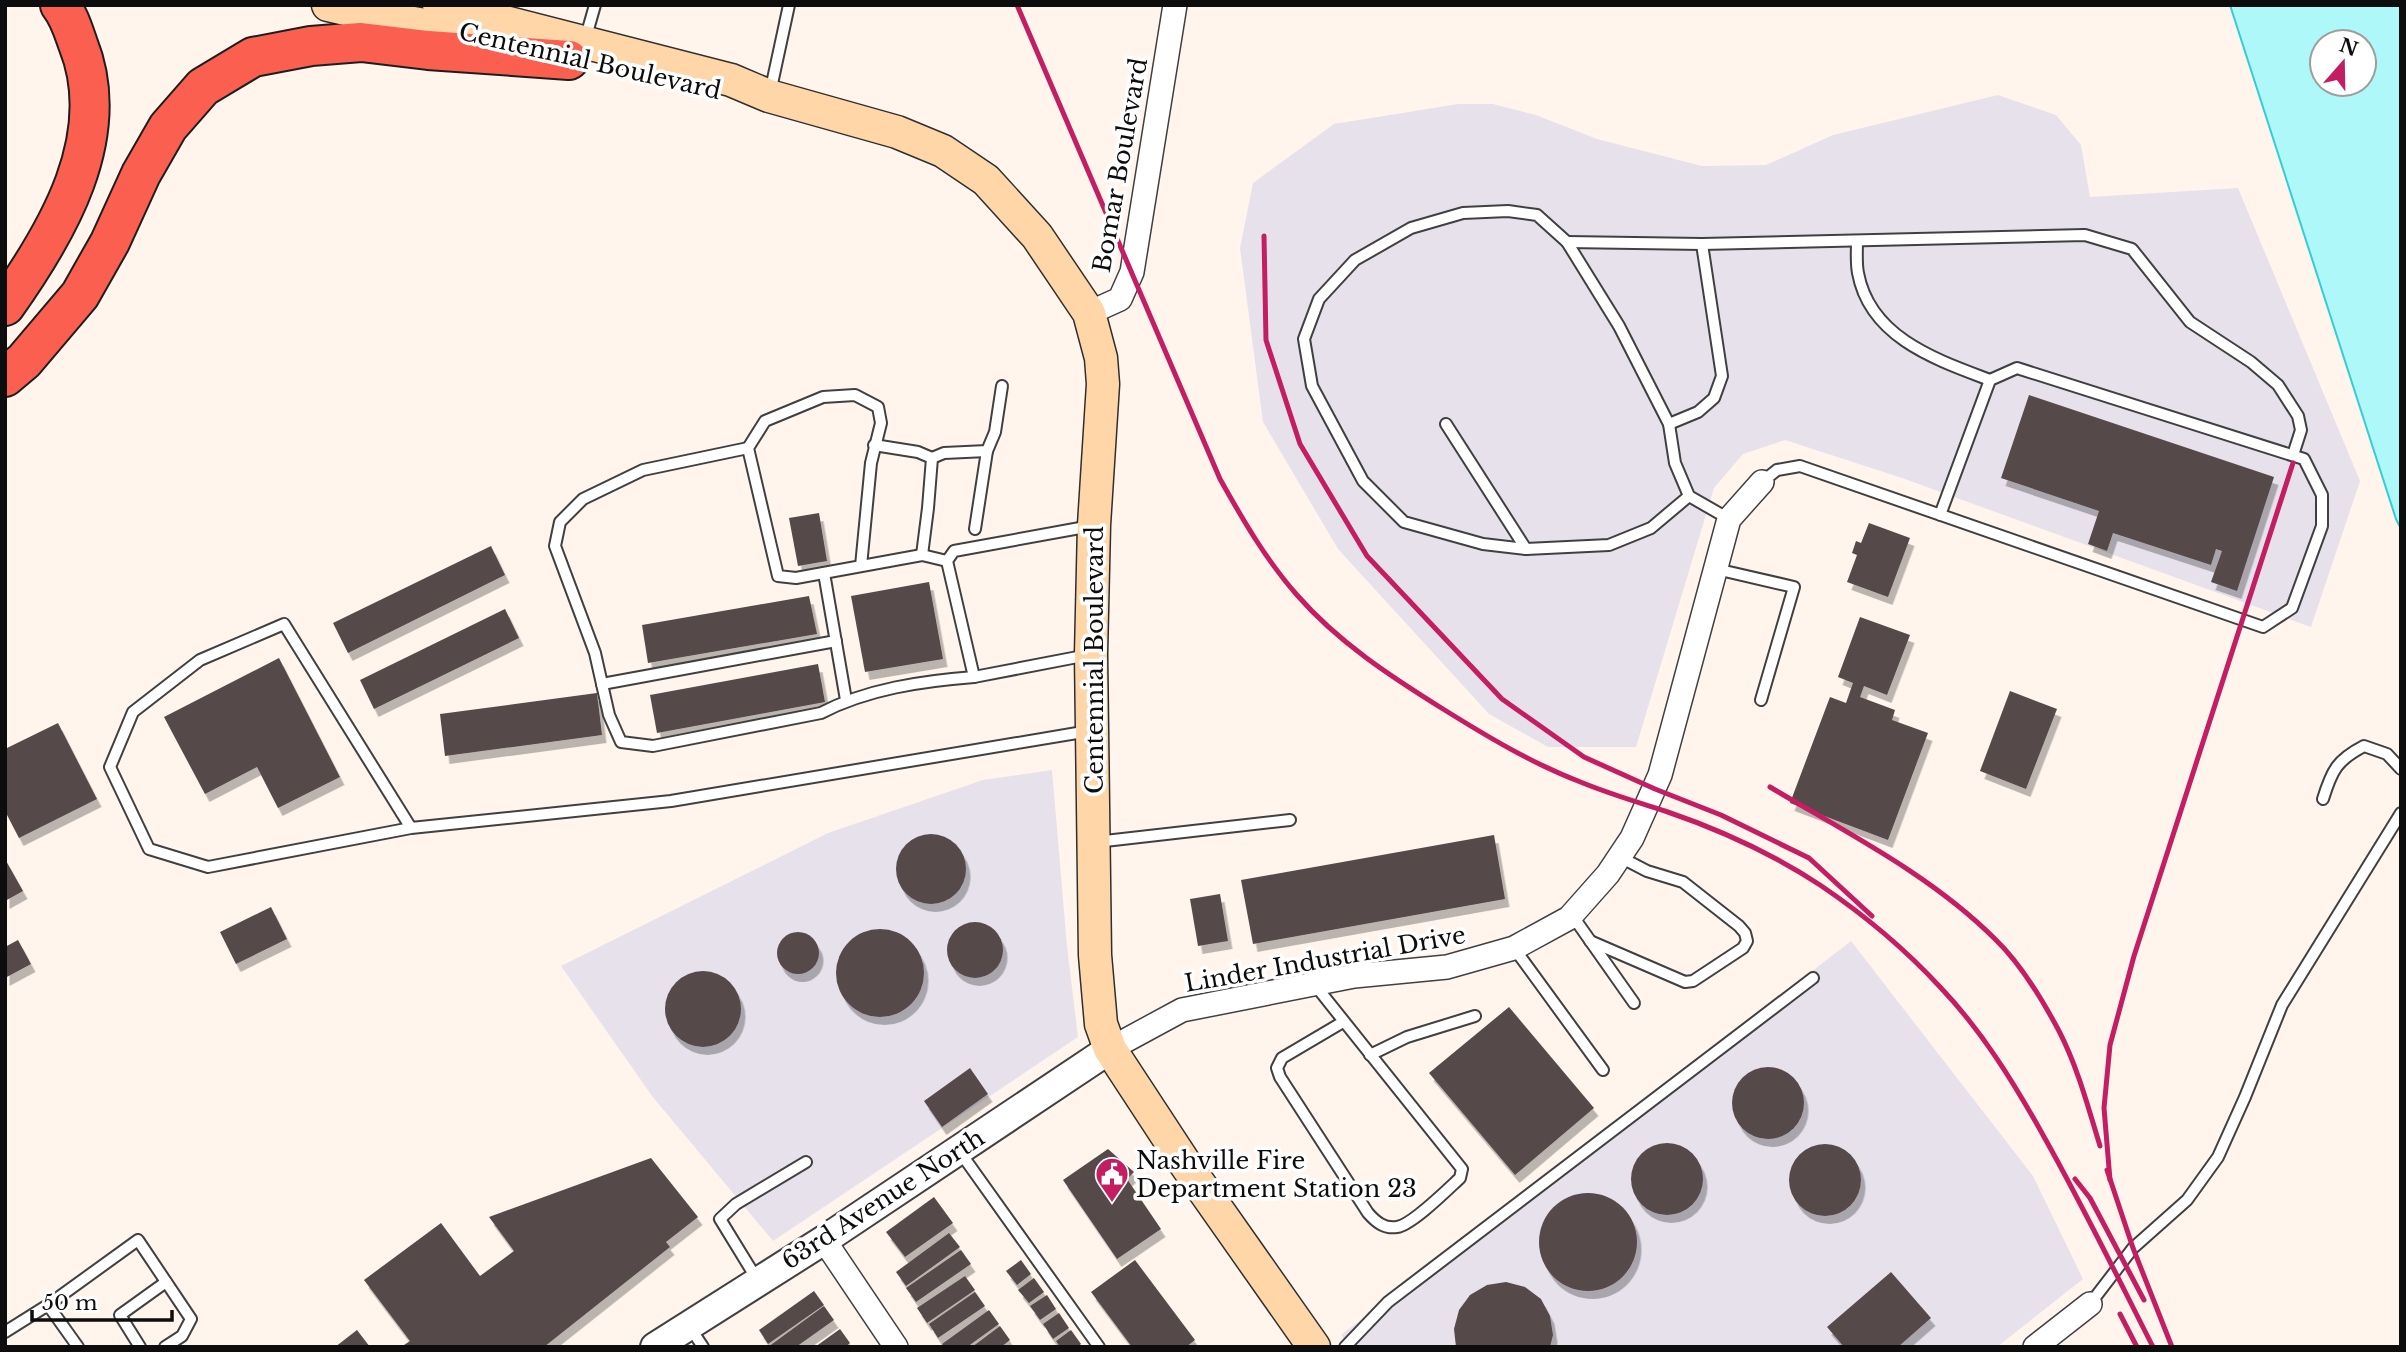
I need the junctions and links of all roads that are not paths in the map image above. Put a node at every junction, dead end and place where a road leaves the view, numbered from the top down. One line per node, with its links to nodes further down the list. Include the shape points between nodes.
1 (60, 5): 12 (highway, via 84,58 89,102 85,144 74,188 53,232)
2 (328, 5): 7 (main road, Centennial Boulevard)
3 (439, 5): 7 (main road, Centennial Boulevard)
4 (595, 5): 7 (lane)
5 (789, 5): 8 (lane)
6 (1174, 5): 13 (street, Bomar Boulevard, via 1132,272 1119,299)
7 (579, 51): 8 (main road, Centennial Boulevard, via 580,60 710,92); 14 (highway, via 428,50 361,42 253,57 203,87 168,127 80,295)
8 (769, 96): 13 (main road, Centennial Boulevard, via 897,132 943,151 986,180 1037,236)
9 (1857, 241): 11 (lane); 15 (lane, via 1858,273 1868,303 1888,329 1929,357); 22 (lane, via 2085,235 2132,249 2190,322 2252,362 2278,385 2298,416 2301,430)
10 (1567, 242): 11 (lane); 18 (lane, via 1619,326); 30 (lane, via 1537,215 1508,211 1463,213 1411,228 1355,260 1319,299 1304,339 1312,386 1363,481 1404,522 1483,544)
11 (1702, 244): 18 (lane, via 1722,376 1714,398 1698,412)
12 (5, 306)
13 (1089, 313): 28 (main road, Centennial Boulevard, via 1103,384)
14 (5, 377)
15 (1990, 380): 22 (lane, via 2017,368); 26 (lane)
16 (1002, 386): 21 (lane)
17 (1446, 424): 30 (lane)
18 (1669, 424): 25 (lane, via 1675,463)
19 (874, 445): 20 (lane, via 881,423 878,407 855,395 823,397 765,421); 23 (lane); 33 (lane)
20 (748, 448): 35 (lane, via 778,576); 39 (lane, via 643,470 583,499 560,522 555,546)
21 (988, 451): 23 (lane); 29 (lane)
22 (2293, 455): 26 (lane, via 2304,458 2322,495 2322,526 2292,608 2263,627)
23 (932, 458): 31 (lane)
24 (1762, 482): 26 (lane, via 1777,470 1800,466); 27 (street, Linder Industrial Drive)
25 (1689, 496): 27 (lane); 30 (lane, via 1651,528 1609,545)
26 (1940, 515)
27 (1729, 519): 34 (street, Linder Industrial Drive)
28 (1094, 525): 32 (lane, via 954,551); 37 (main road, Centennial Boulevard)
29 (975, 529)
30 (1526, 549)
31 (922, 555): 32 (lane); 33 (lane)
32 (947, 561): 38 (lane)
33 (861, 566): 35 (lane)
34 (1716, 569): 41 (lane, via 1794,587); 49 (street, Linder Industrial Drive, via 1660,775)
35 (824, 573): 36 (lane)
36 (835, 642): 39 (lane); 40 (lane)
37 (1091, 654): 38 (lane); 42 (main road, Centennial Boulevard)
38 (974, 677): 40 (lane, via 930,681)
39 (602, 684): 40 (lane, via 621,742 653,746 821,713)
40 (846, 700)
41 (1762, 700)
42 (1092, 731): 47 (lane, via 671,801); 48 (main road, Centennial Boulevard)
43 (2401, 769): 44 (lane, via 2387,754 2364,746 2347,755 2332,772)
44 (2323, 799)
45 (2401, 813): 66 (lane, via 2282,1005 2218,1157 2187,1200 2133,1248)
46 (1290, 820): 48 (lane)
47 (411, 828): 47 (lane, via 208,866 149,849 110,768 133,712 200,660 284,624)
48 (1093, 842): 58 (main road, Centennial Boulevard, via 1095,955 1101,1024)
49 (1620, 857): 50 (street, Linder Industrial Drive); 51 (lane, via 1647,872 1684,882 1739,926 1747,941 1743,948 1685,982)
50 (1572, 915): 51 (lane); 52 (street, Linder Industrial Drive)
51 (1590, 941): 55 (lane)
52 (1514, 948): 54 (street, Linder Industrial Drive, via 1447,967 1354,976); 60 (lane)
53 (1813, 978): 77 (lane, via 1388,1302)
54 (1315, 985): 57 (lane); 58 (street, Linder Industrial Drive, via 1182,1010)
55 (1634, 1003)
56 (1475, 1016): 59 (lane, via 1407,1037)
57 (1343, 1022): 59 (lane); 59 (lane, via 1282,1058 1277,1069 1376,1223 1403,1226 1463,1172)
58 (1110, 1049): 61 (street, 63rd Avenue North); 76 (main road, Centennial Boulevard)
59 (1370, 1055)
60 (1603, 1070)
61 (959, 1150): 63 (street, 63rd Avenue North); 75 (lane)
62 (806, 1162): 64 (lane, via 736,1204 720,1219)
63 (824, 1240): 64 (street, 63rd Avenue North); 74 (street)
64 (758, 1281): 69 (street, 63rd Avenue North)
65 (166, 1282): 67 (lane, via 138,1240); 71 (lane, via 120,1315); 72 (lane, via 191,1319 182,1336)
66 (2090, 1304): 78 (street)
67 (48, 1305): 68 (lane); 70 (lane)
68 (5, 1332)
69 (696, 1336): 73 (street, 63rd Avenue North)
70 (76, 1346)
71 (140, 1347)
72 (165, 1347)
73 (655, 1347)
74 (896, 1347)
75 (1099, 1347)
76 (1314, 1347)
77 (1345, 1347)
78 (2035, 1347)

